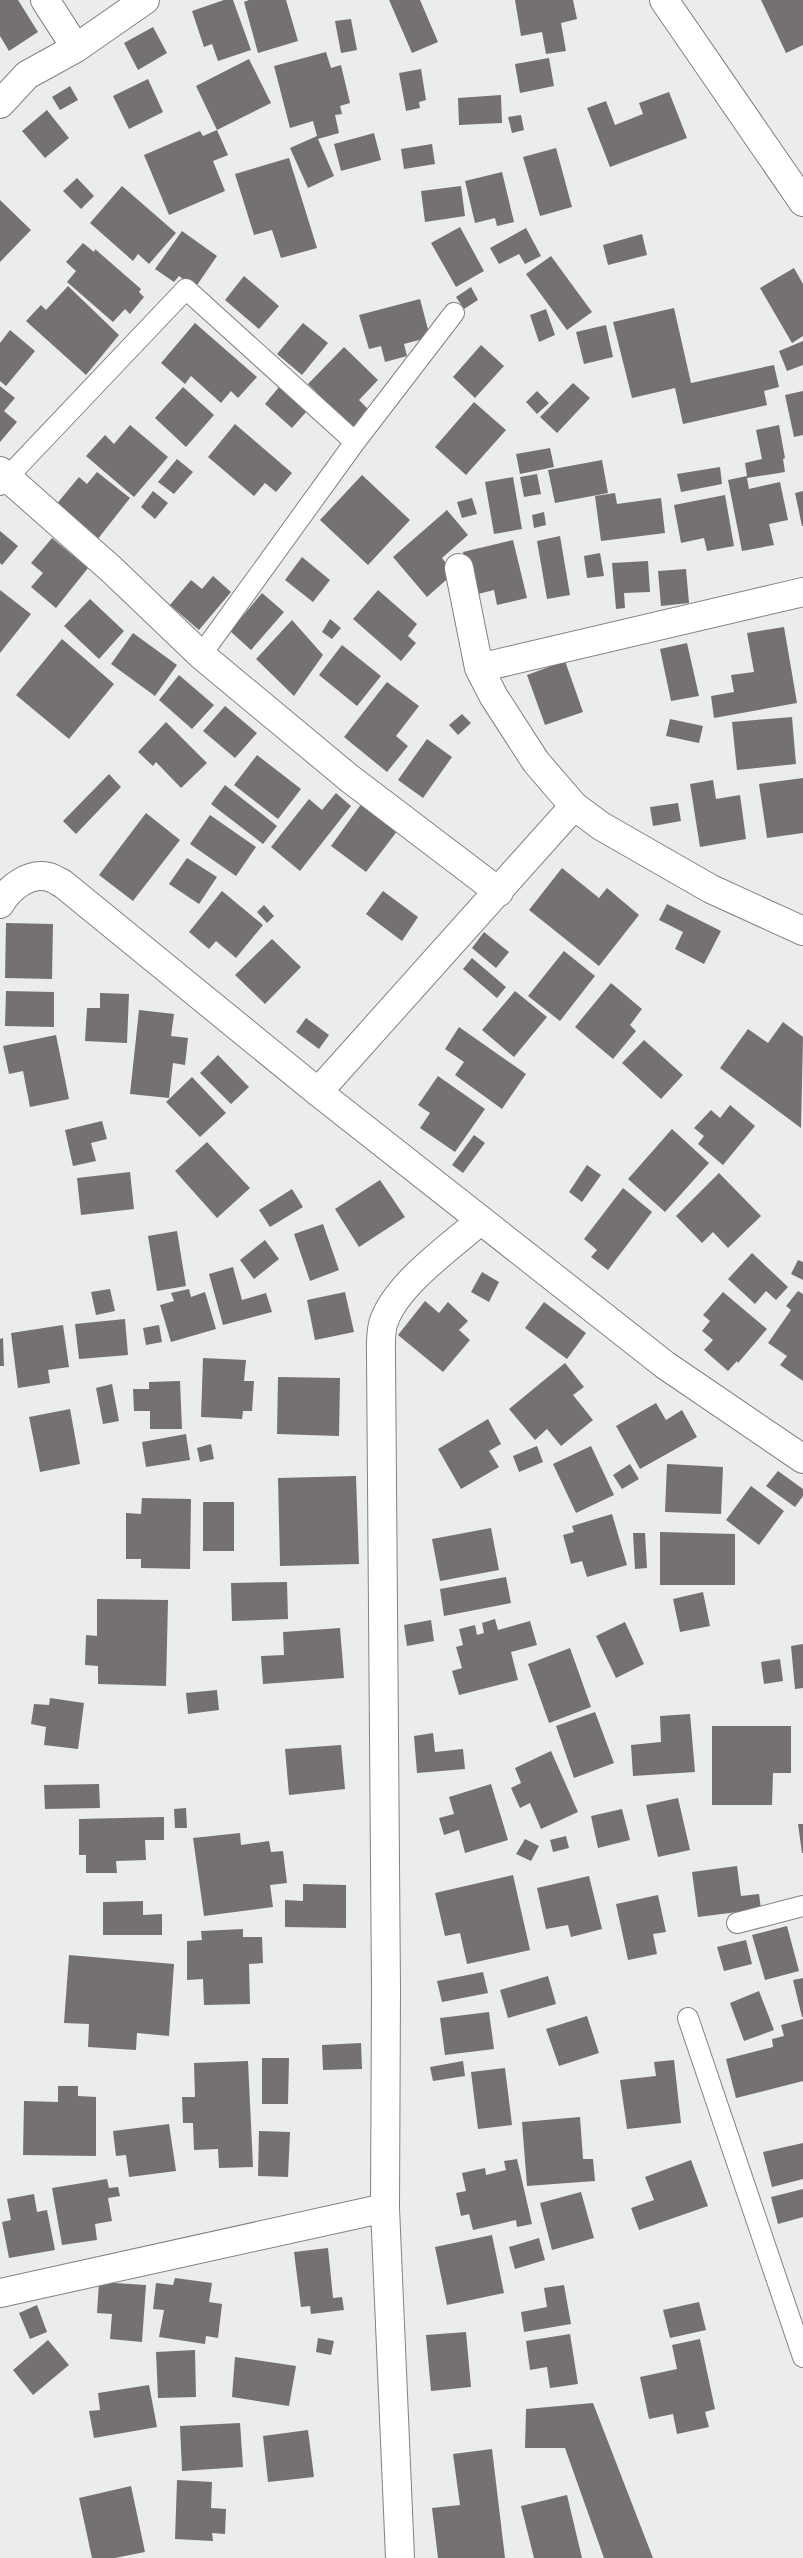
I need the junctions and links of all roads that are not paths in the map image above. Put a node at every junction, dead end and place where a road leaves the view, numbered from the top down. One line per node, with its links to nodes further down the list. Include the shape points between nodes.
1 (45, 0): 4 (street)
2 (145, 0): 4 (street)
3 (664, 0): 6 (street)
4 (76, 48): 5 (street, via 27,75)
5 (0, 104)
6 (803, 202)
7 (454, 313): 8 (lane)
8 (355, 442): 9 (lane, via 186,289); 12 (lane)
9 (2, 478): 12 (street, via 111,569)
10 (459, 568): 13 (street)
11 (803, 592): 13 (street)
12 (201, 655): 15 (street, via 349,778)
13 (479, 668): 14 (street, via 536,762)
14 (574, 806): 15 (street); 17 (street, via 601,826 711,889)
15 (500, 892): 18 (street)
16 (0, 904): 18 (street, via 18,883 31,878 48,877 63,884)
17 (803, 931)
18 (318, 1092): 19 (street)
19 (480, 1221): 20 (street, via 665,1366); 24 (street, via 410,1283 392,1302 383,1323)
20 (803, 1459)
21 (803, 1906): 22 (lane)
22 (737, 1923)
23 (688, 2018): 26 (lane)
24 (384, 2208): 25 (street); 27 (street)
25 (0, 2293)
26 (803, 2358)
27 (400, 2558)

